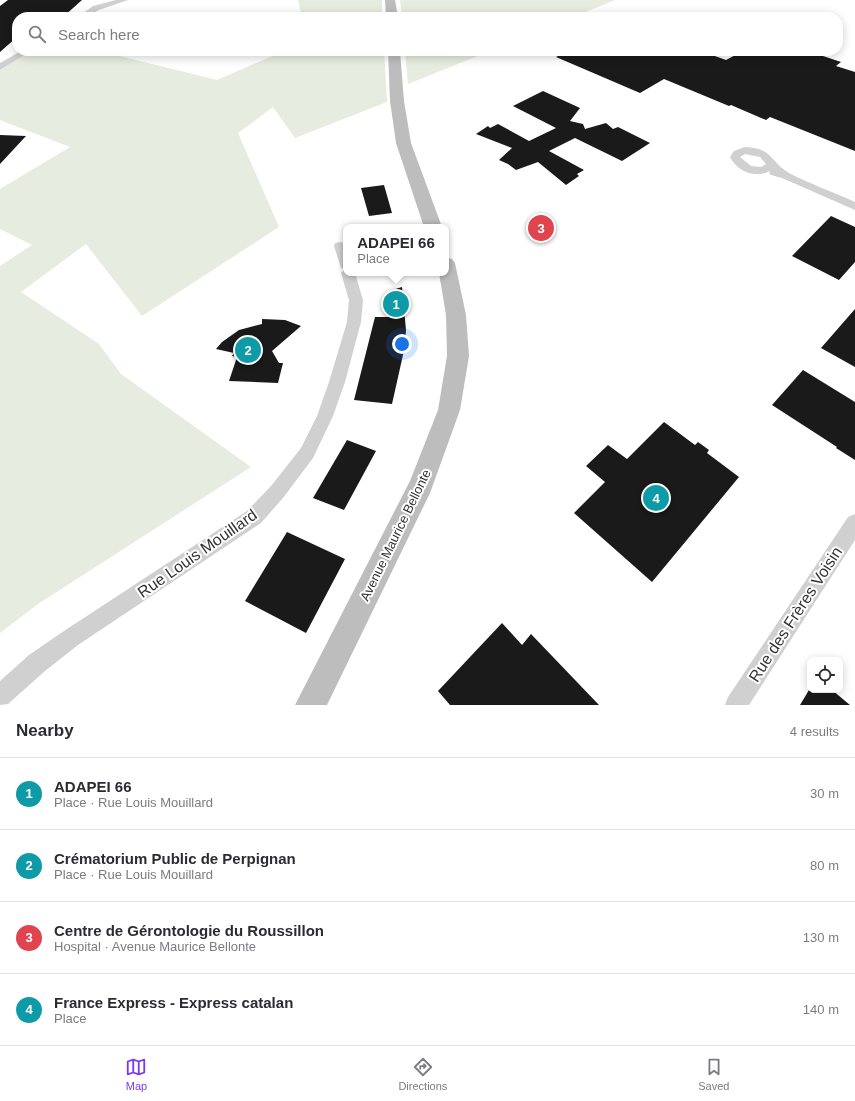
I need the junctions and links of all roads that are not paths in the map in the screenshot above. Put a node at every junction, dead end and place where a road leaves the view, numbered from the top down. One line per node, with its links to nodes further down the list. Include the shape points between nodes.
1 (124, 0): 3 (street)
2 (390, 0): 4 (main road)
3 (90, 12)
4 (391, 12)
5 (19, 56): 7 (street)
6 (394, 56): 10 (main road, via 401,131 411,168)
7 (0, 67)
8 (767, 167): 9 (street)
9 (855, 206)
10 (432, 224)
11 (340, 246): 12 (street)
12 (343, 256)
13 (349, 276): 16 (street, Rue Louis Mouillard, via 356,300 354,322 337,382 307,453 277,492 254,517 71,638 37,663)
14 (448, 276): 17 (main road, Avenue Maurice Bellonte, via 456,315 458,356 448,410 421,485)
15 (855, 523): 18 (street, Rue des Frères Voisin)
16 (0, 696)
17 (311, 705)
18 (736, 705)

